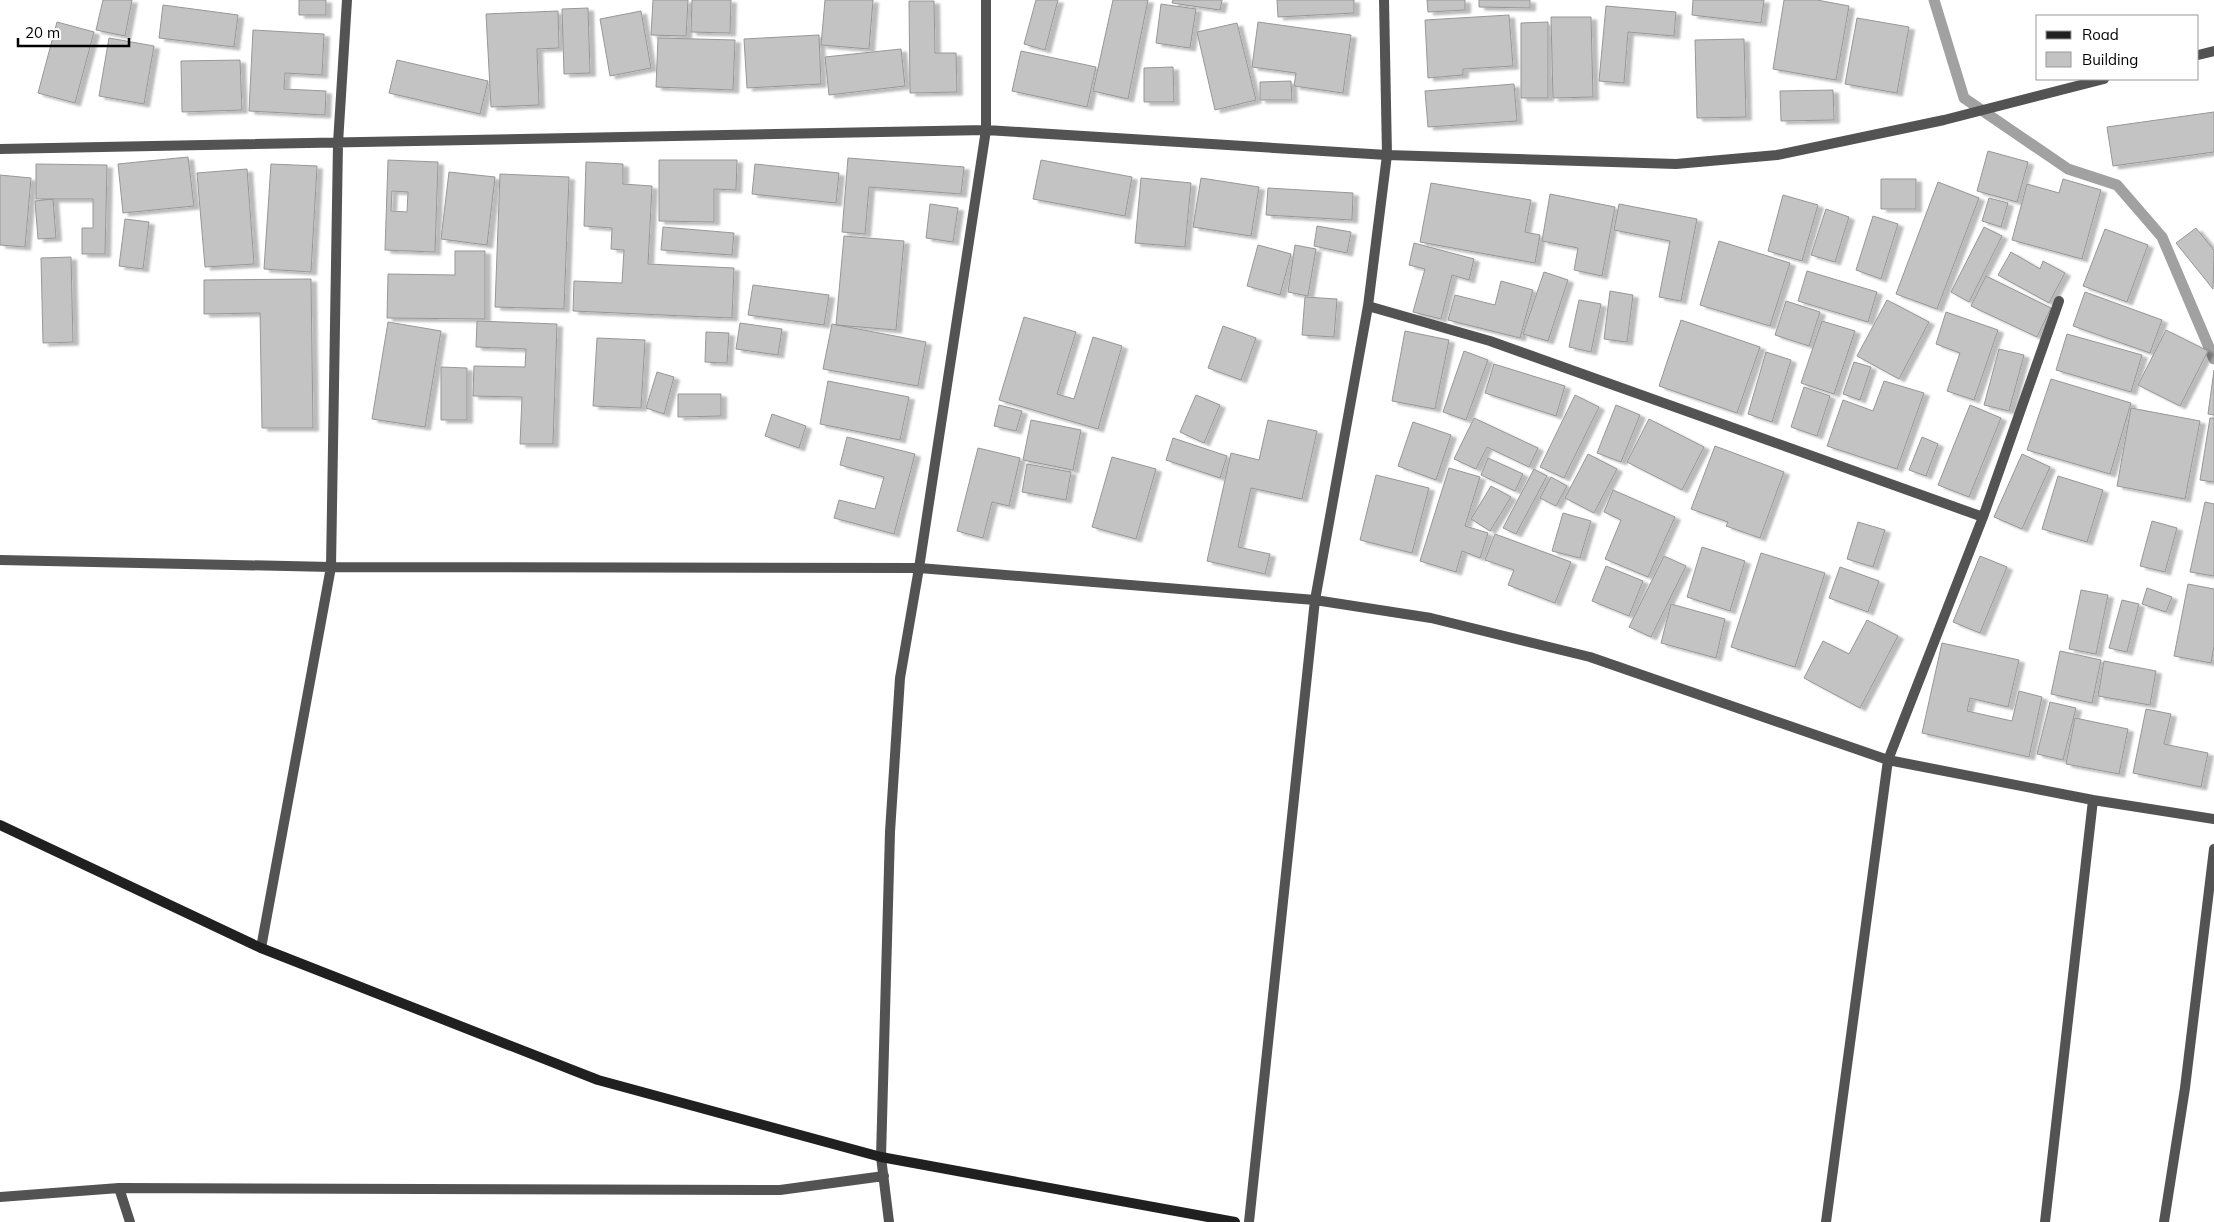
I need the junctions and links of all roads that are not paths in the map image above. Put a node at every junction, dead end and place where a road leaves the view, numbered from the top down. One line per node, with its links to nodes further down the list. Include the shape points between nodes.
1 (347, 0): 8 (street)
2 (986, 0): 7 (street)
3 (1384, 0): 10 (street)
4 (2214, 51): 5 (street)
5 (2199, 55)
6 (2100, 80): 10 (street, via 1944,120 1777,155 1676,164)
7 (986, 130): 8 (street); 10 (street); 16 (street)
8 (338, 143): 9 (street); 15 (street)
9 (0, 149)
10 (1387, 154): 12 (street)
11 (2059, 301): 13 (street)
12 (1368, 306): 13 (street, via 1490,341); 17 (street)
13 (1983, 517): 18 (street)
14 (0, 560): 15 (street)
15 (331, 568): 16 (street); 23 (street)
16 (919, 568): 17 (street); 24 (street, via 900,678 890,832)
17 (1315, 600): 18 (street, via 1432,618 1590,657); 31 (street)
18 (1888, 760): 19 (street); 32 (street)
19 (2093, 800): 20 (street); 33 (street)
20 (2214, 819)
21 (0, 825): 23 (street)
22 (2214, 849): 34 (street, via 2186,1088)
23 (261, 948): 24 (street, via 598,1080)
24 (881, 1157): 25 (street); 30 (street)
25 (884, 1176): 26 (street, via 780,1190); 29 (street)
26 (118, 1188): 27 (street); 28 (street)
27 (0, 1197)
28 (130, 1222)
29 (889, 1222)
30 (1235, 1222)
31 (1249, 1222)
32 (1826, 1222)
33 (2045, 1222)
34 (2164, 1222)

